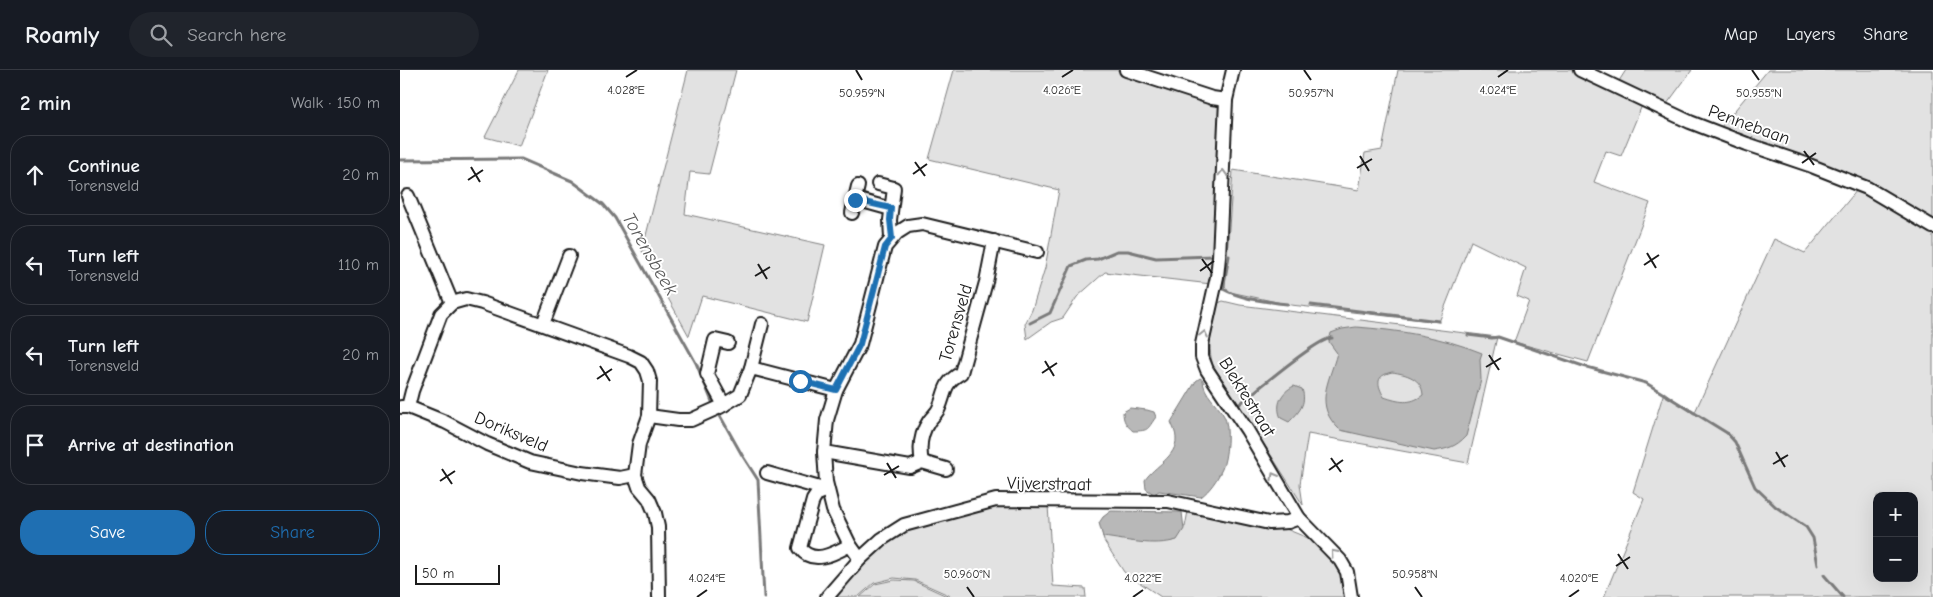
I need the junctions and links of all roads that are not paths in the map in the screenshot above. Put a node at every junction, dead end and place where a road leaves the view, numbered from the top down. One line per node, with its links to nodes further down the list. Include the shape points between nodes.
1 (1126, 70): 4 (street)
2 (1233, 70): 4 (street, Blektestraat)
3 (1580, 70): 11 (street, Pennebaan, via 1690,122 1867,188)
4 (1226, 100): 31 (street, Blektestraat, one-way to 4, via 1202,357 1220,257)
5 (878, 184): 9 (street, via 894,188)
6 (858, 186): 8 (street)
7 (408, 196): 16 (street)
8 (855, 200): 9 (street); 10 (street)
9 (891, 208): 12 (street)
10 (852, 213)
11 (1933, 227)
12 (892, 238): 13 (street, via 908,226 922,224); 21 (street, via 885,247 860,344)
13 (994, 241): 14 (street); 26 (street, Torensveld, via 961,373 951,379 938,410 928,423 919,447)
14 (1037, 252)
15 (569, 256): 17 (street)
16 (452, 303): 17 (street, via 466,299); 23 (street, Doriksveld, via 441,314)
17 (543, 324): 24 (street, via 641,362 650,381)
18 (762, 324): 20 (street)
19 (728, 343): 22 (street, via 715,340 707,374)
20 (751, 368): 21 (street); 22 (street, via 740,395)
21 (836, 390): 25 (street, via 827,420)
22 (722, 406): 24 (street, via 691,420)
23 (404, 407): 29 (street, Doriksveld, via 445,422 530,462 620,478)
24 (649, 416): 29 (street, via 639,444)
25 (824, 452): 26 (street, via 910,467); 30 (street)
26 (922, 462): 27 (street)
27 (946, 469)
28 (767, 473): 30 (street)
29 (635, 475): 34 (street, via 639,487 649,499 658,527)
30 (828, 490): 32 (street, via 832,510); 32 (street, via 817,494 813,500 800,548 805,554 824,558)
31 (1299, 518): 33 (street, Vijverstraat, via 1269,523 1168,502 996,500 904,525); 36 (street, Blektestraat, one-way to 31, via 1347,572 1340,560)
32 (850, 546): 33 (street)
33 (860, 558): 35 (street, Vijverstraat)
34 (659, 597)
35 (827, 597)
36 (1351, 597)

